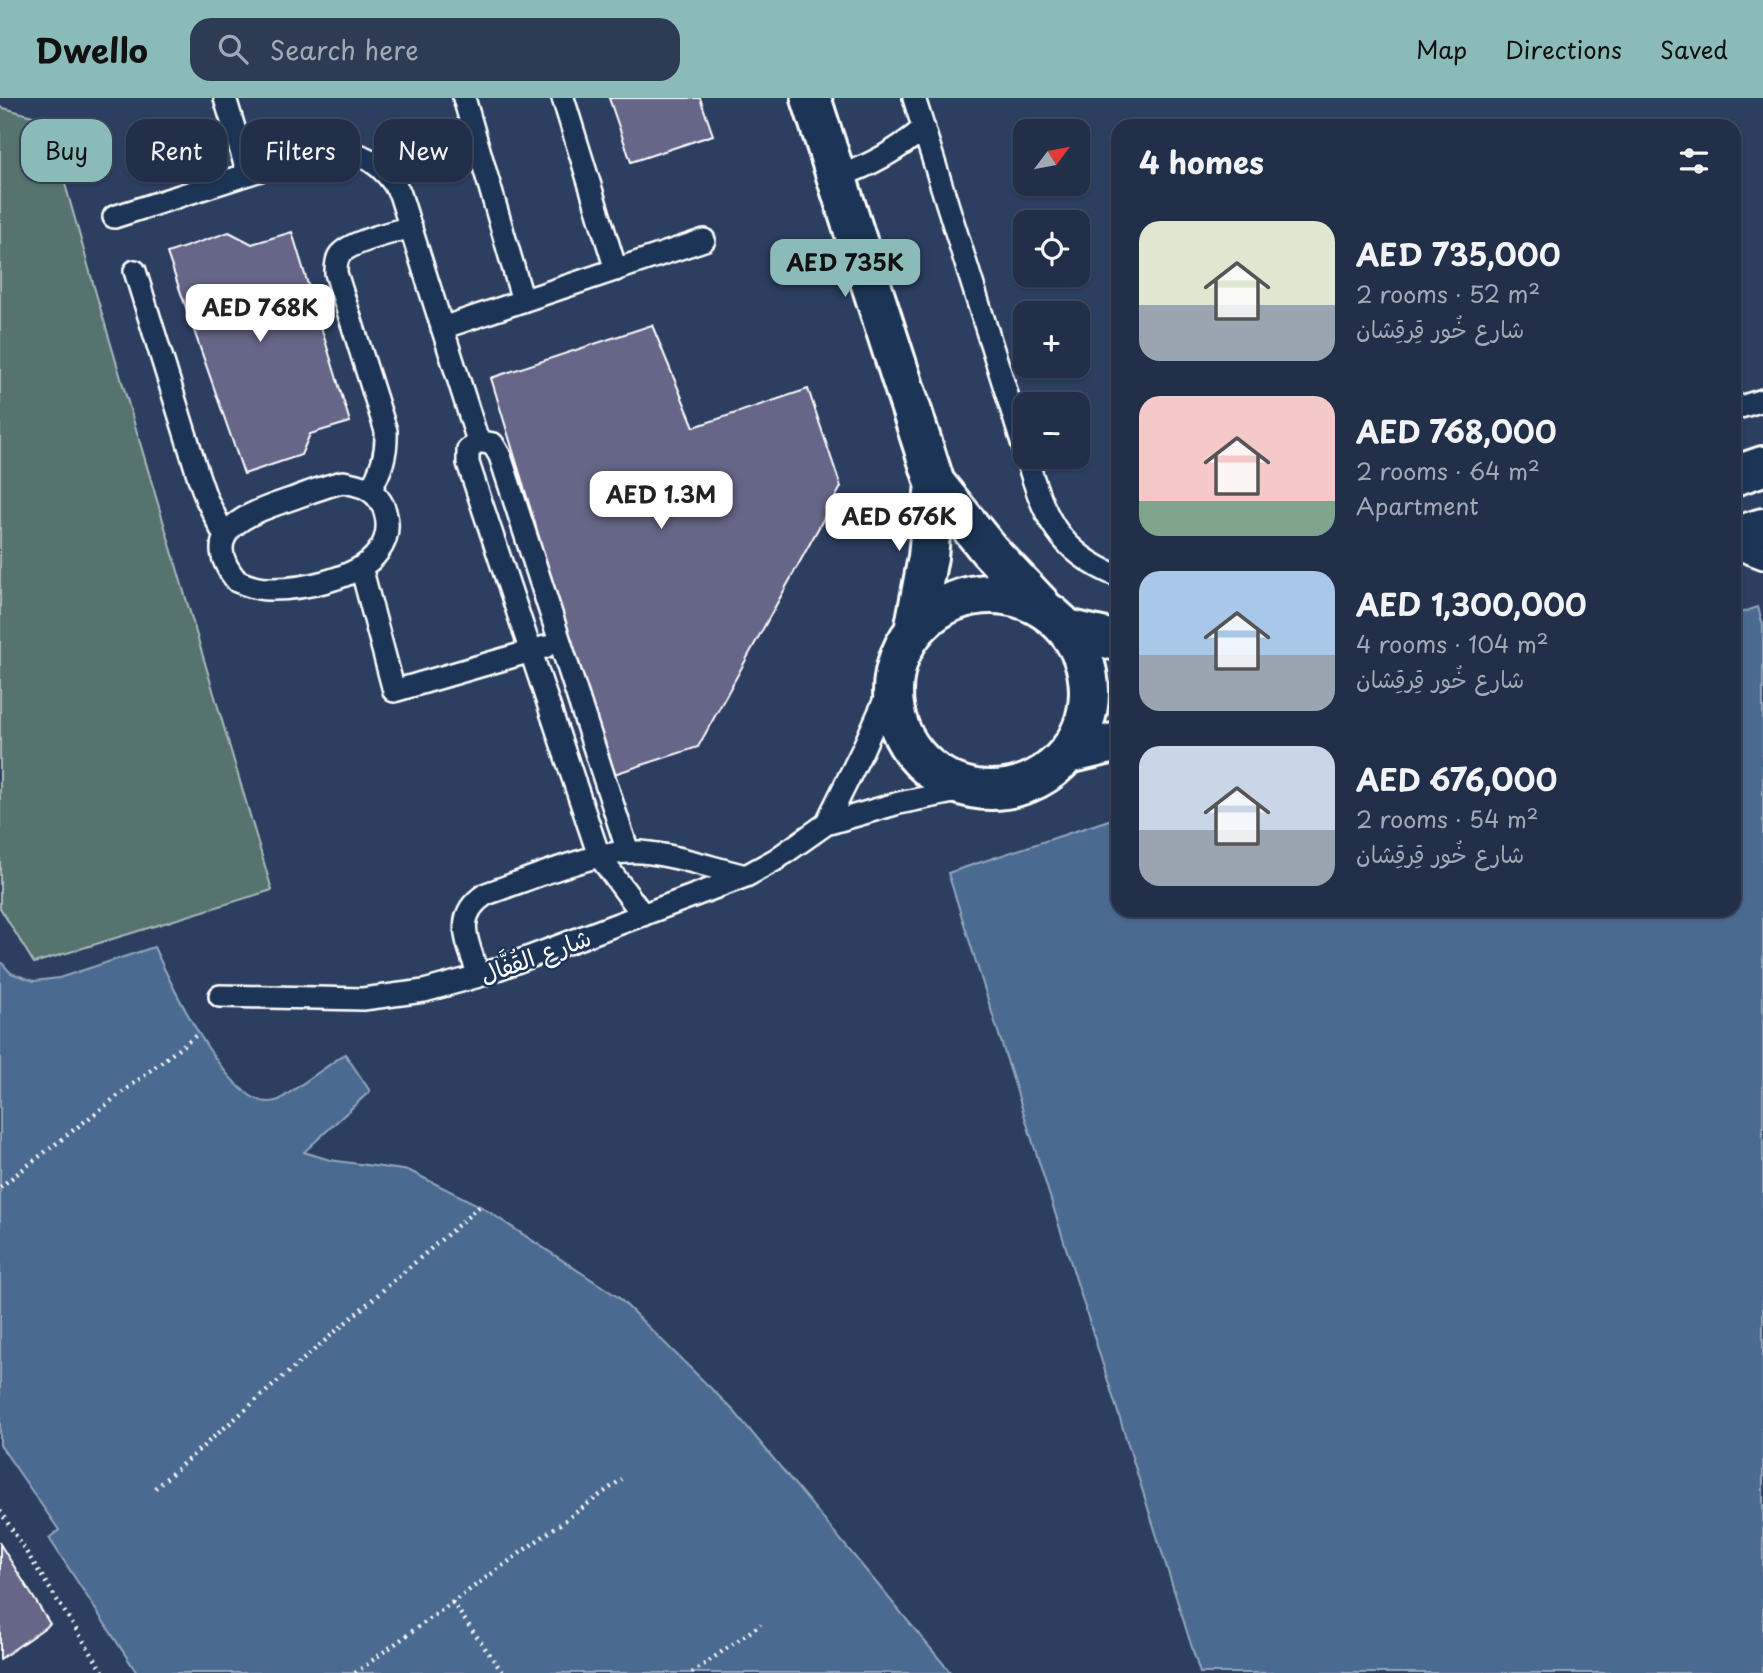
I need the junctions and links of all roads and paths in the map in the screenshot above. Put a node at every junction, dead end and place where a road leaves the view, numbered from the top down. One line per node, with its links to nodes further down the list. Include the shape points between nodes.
1 (225, 98): 7 (lane)
2 (464, 98): 16 (lane)
3 (563, 98): 14 (lane)
4 (811, 98): 10 (street)
5 (914, 98): 6 (lane)
6 (924, 128): 10 (lane, via 883,158); 20 (lane)
7 (241, 151)
8 (360, 155): 12 (lane, via 392,179)
9 (241, 176): 11 (lane)
10 (837, 177): 25 (street)
11 (114, 217)
12 (411, 227): 17 (lane); 26 (lane, via 350,246 336,264 386,431 385,456)
13 (704, 240): 14 (lane)
14 (616, 270): 16 (lane)
15 (135, 271): 29 (lane, via 198,475)
16 (523, 300): 17 (lane)
17 (442, 328): 21 (lane)
18 (1763, 400): 19 (lane)
19 (1741, 407)
20 (1013, 414)
21 (478, 441): 37 (lane, via 493,444 500,456); 38 (lane, via 466,456)
22 (1763, 466): 24 (street)
23 (1030, 469): 33 (lane, via 1053,527 1081,557)
24 (1741, 474)
25 (935, 483): 34 (street, via 989,550); 35 (street, via 929,557)
26 (370, 490): 29 (lane, via 343,482 333,484 252,513); 32 (lane, via 386,513 388,527 378,553)
27 (1763, 528): 28 (street)
28 (1741, 535)
29 (225, 537): 32 (lane, via 224,561 229,572 237,581 266,590 306,586)
30 (1741, 550): 31 (lane)
31 (1763, 558)
32 (361, 567): 38 (lane, via 394,691)
33 (1111, 572)
34 (1058, 620): 35 (street, via 1026,600 977,594 953,601); 36 (street); 41 (street, via 1081,652 1088,678 1082,730)
35 (914, 631): 39 (street)
36 (1111, 639)
37 (560, 642): 38 (lane); 44 (lane)
38 (531, 651): 45 (lane)
39 (895, 677): 42 (street, via 894,702 911,748 949,780); 43 (lane, شارع القُفَّال)
40 (1111, 744): 41 (street)
41 (1068, 754): 42 (street, via 1049,772 1025,784 999,790)
42 (973, 788): 43 (lane, شارع القُفَّال)
43 (827, 824): 46 (lane, شارع القُفَّال)
44 (628, 852): 45 (lane); 46 (lane, via 661,855)
45 (599, 856): 47 (lane); 48 (lane, via 477,899 465,929)
46 (746, 876): 47 (lane, شارع القُفَّال)
47 (643, 915): 48 (lane, شارع القُفَّال)
48 (479, 976): 49 (lane, شارع القُفَّال, via 363,999)
49 (220, 996)
50 (199, 1033): 51 (path)
51 (0, 1187)
52 (480, 1206): 54 (path)
53 (622, 1479): 56 (path)
54 (155, 1488)
55 (0, 1511): 58 (path)
56 (452, 1602): 59 (path); 60 (path)
57 (761, 1624): 61 (path)
58 (104, 1673)
59 (355, 1673)
60 (503, 1673)
61 (692, 1673)

